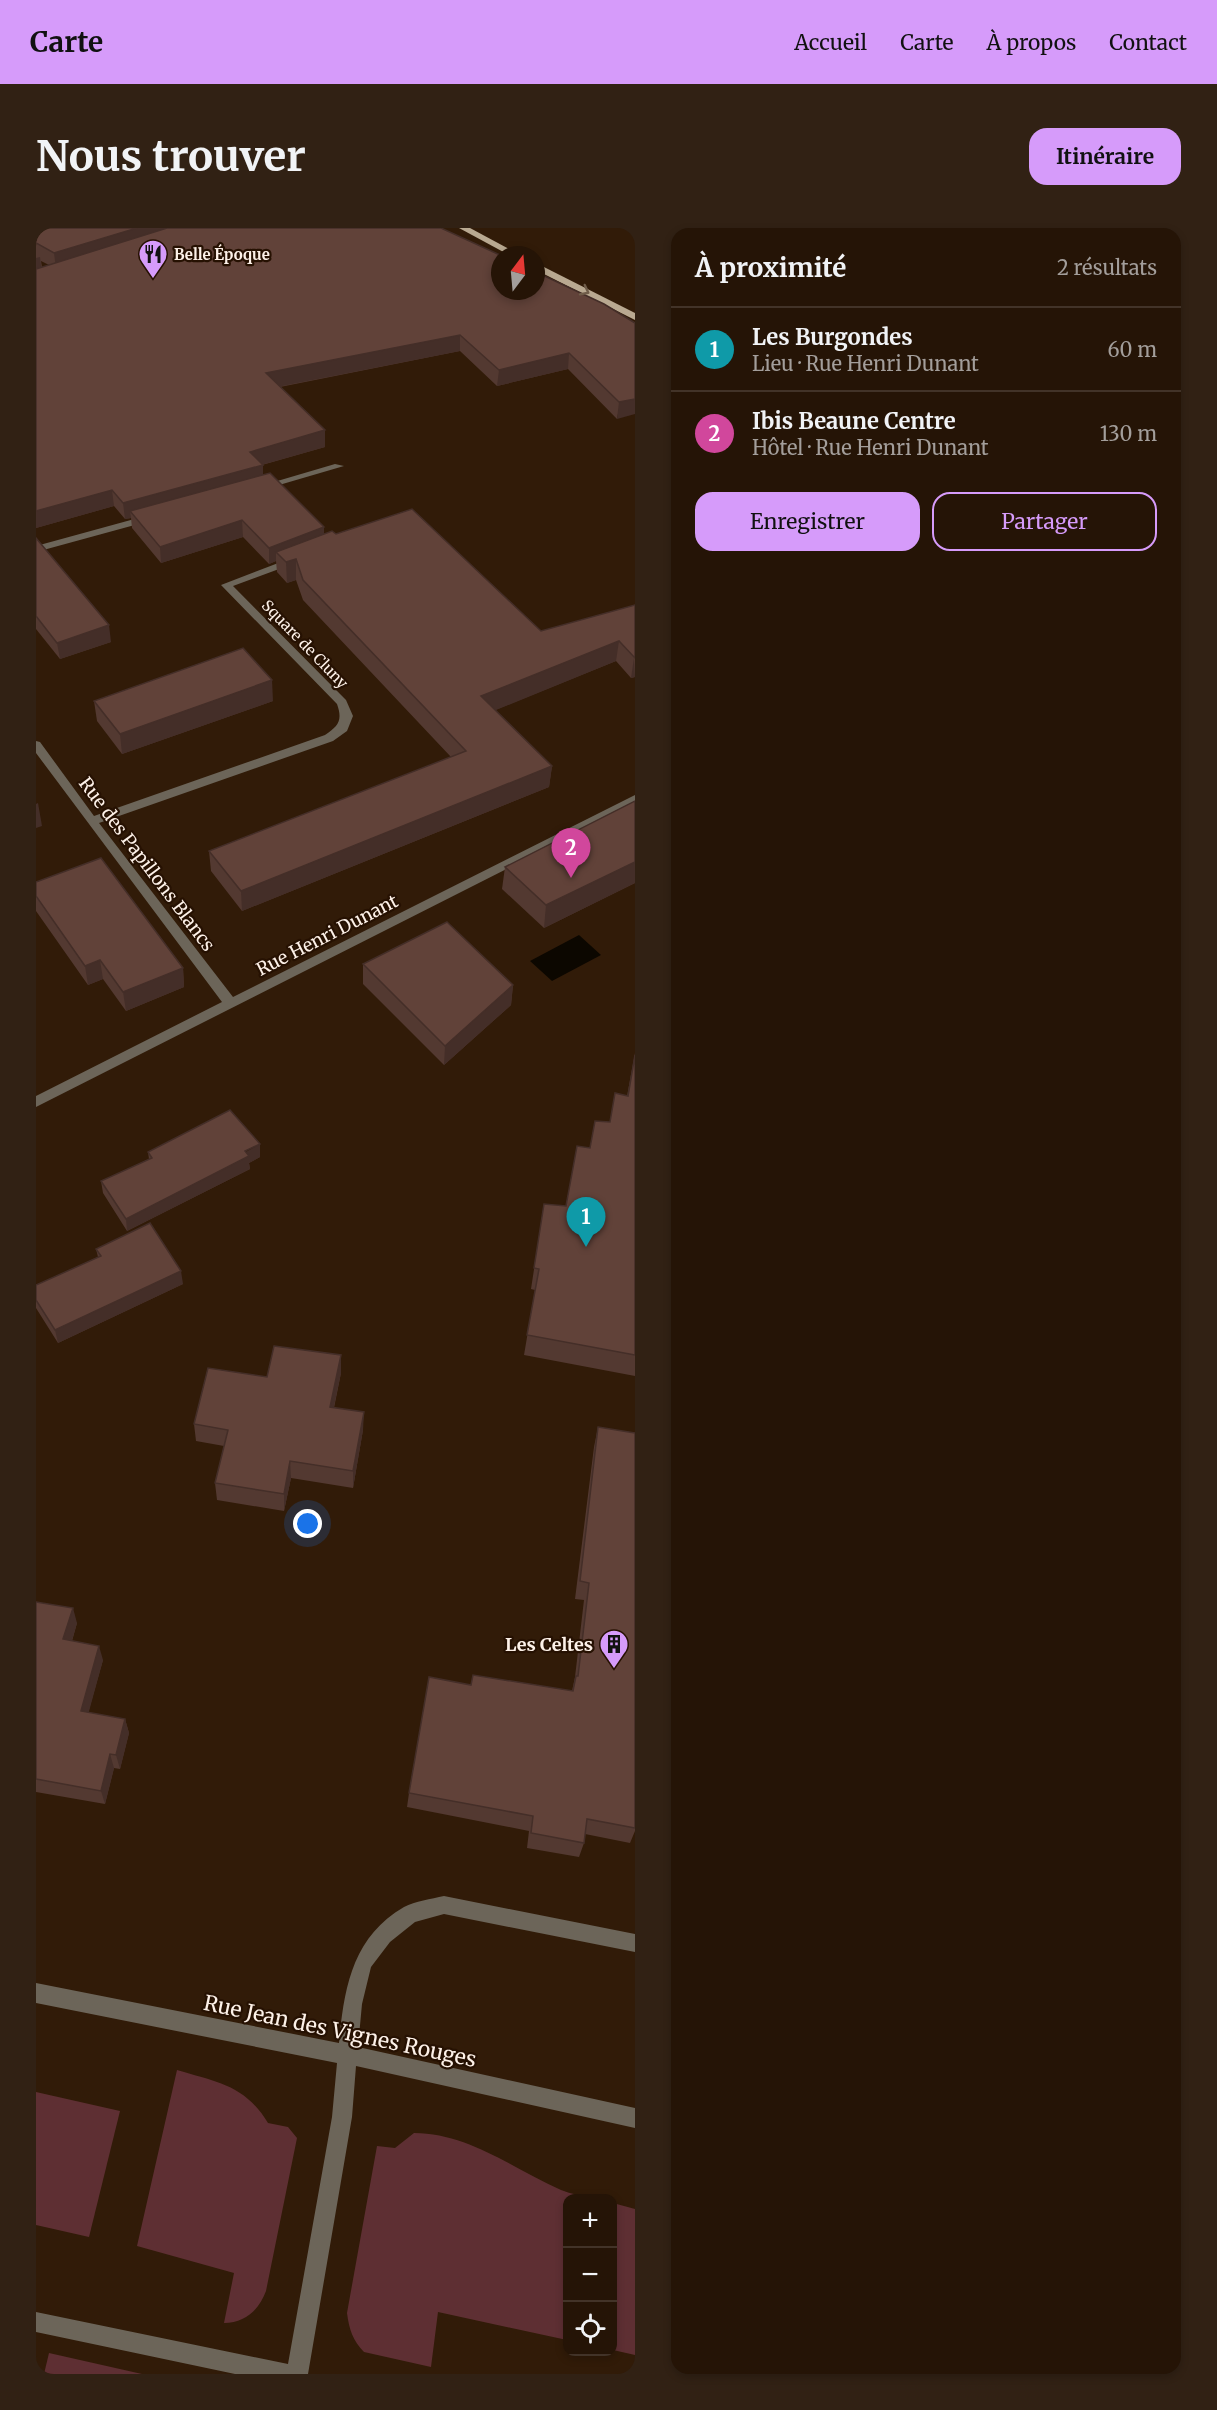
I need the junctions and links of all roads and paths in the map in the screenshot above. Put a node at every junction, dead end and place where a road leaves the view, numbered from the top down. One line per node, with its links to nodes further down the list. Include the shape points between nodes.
1 (463, 228): 2 (main road)
2 (498, 246)
3 (545, 271): 4 (main road, one-way to 4)
4 (635, 317)
5 (339, 466): 6 (street)
6 (249, 490)
7 (159, 515): 8 (street)
8 (36, 549)
9 (310, 554): 12 (street, Square de Cluny, via 226,585 342,703 347,716 343,728 329,738)
10 (36, 745): 12 (street, Rue des Papillons Blancs)
11 (635, 800): 13 (street, Rue Henri Dunant)
12 (91, 821): 13 (street, Rue des Papillons Blancs)
13 (231, 1004): 14 (street, Rue Henri Dunant)
14 (36, 1102)
15 (635, 1943): 17 (street, via 444,1905 410,1914 383,1935 363,1963 351,2004)
16 (36, 1993): 17 (street, Rue Jean des Vignes Rouges)
17 (348, 2055): 18 (street, Rue Jean des Vignes Rouges); 21 (street, via 342,2117)
18 (635, 2118)
19 (36, 2322): 20 (street)
20 (286, 2374)
21 (297, 2374)

